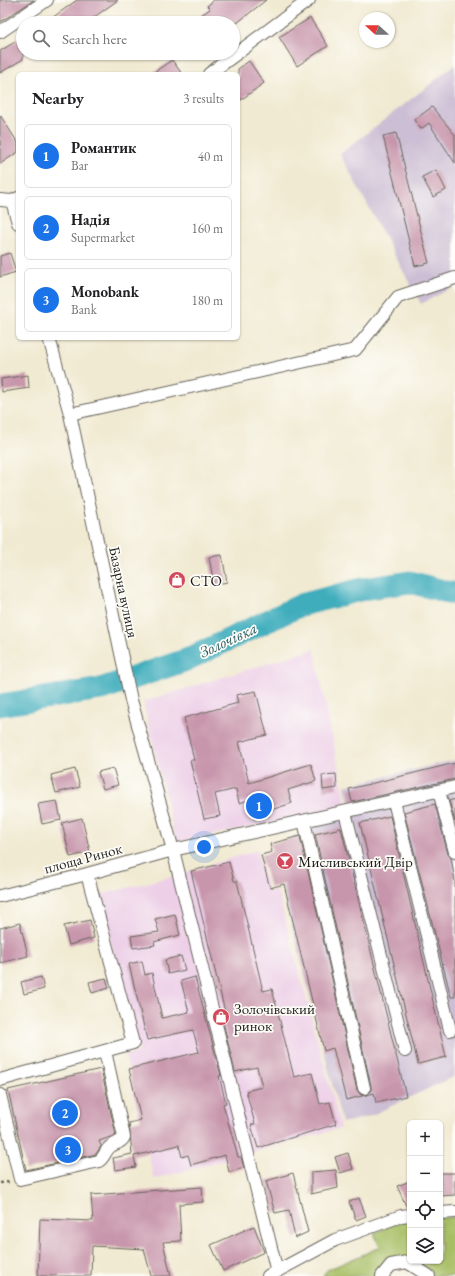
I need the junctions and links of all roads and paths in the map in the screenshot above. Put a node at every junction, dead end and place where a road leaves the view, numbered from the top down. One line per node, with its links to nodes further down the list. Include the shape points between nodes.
1 (47, 0): 3 (street)
2 (309, 0): 6 (street)
3 (24, 16)
4 (16, 21): 5 (street)
5 (0, 32)
6 (240, 51)
7 (228, 60): 8 (street)
8 (212, 72)
9 (10, 200): 10 (street)
10 (16, 217)
11 (455, 278): 13 (street, via 398,297 356,350)
12 (50, 340): 13 (street, Базарна вулиця)
13 (70, 414): 19 (street, Базарна вулиця, via 131,700)
14 (455, 787): 15 (street, площа Ринок)
15 (439, 791): 16 (street, площа Ринок); 20 (street)
16 (394, 801): 17 (street, площа Ринок); 23 (street)
17 (345, 812): 18 (street, площа Ринок); 25 (street)
18 (304, 821): 19 (street, площа Ринок); 27 (street)
19 (173, 850): 21 (street, площа Ринок); 32 (street, Базарна вулиця)
20 (455, 852)
21 (87, 874): 22 (street, площа Ринок); 24 (street, via 133,1043)
22 (0, 896)
23 (450, 1030)
24 (105, 1051): 26 (street); 28 (street, via 124,1137 109,1148 99,1161 20,1180)
25 (404, 1051)
26 (0, 1080)
27 (364, 1088)
28 (0, 1095)
29 (455, 1212): 30 (street)
30 (443, 1213)
31 (407, 1215): 32 (street, via 336,1240)
32 (280, 1273)
33 (382, 1276): 34 (street, via 391,1265 407,1262)
34 (429, 1276)

